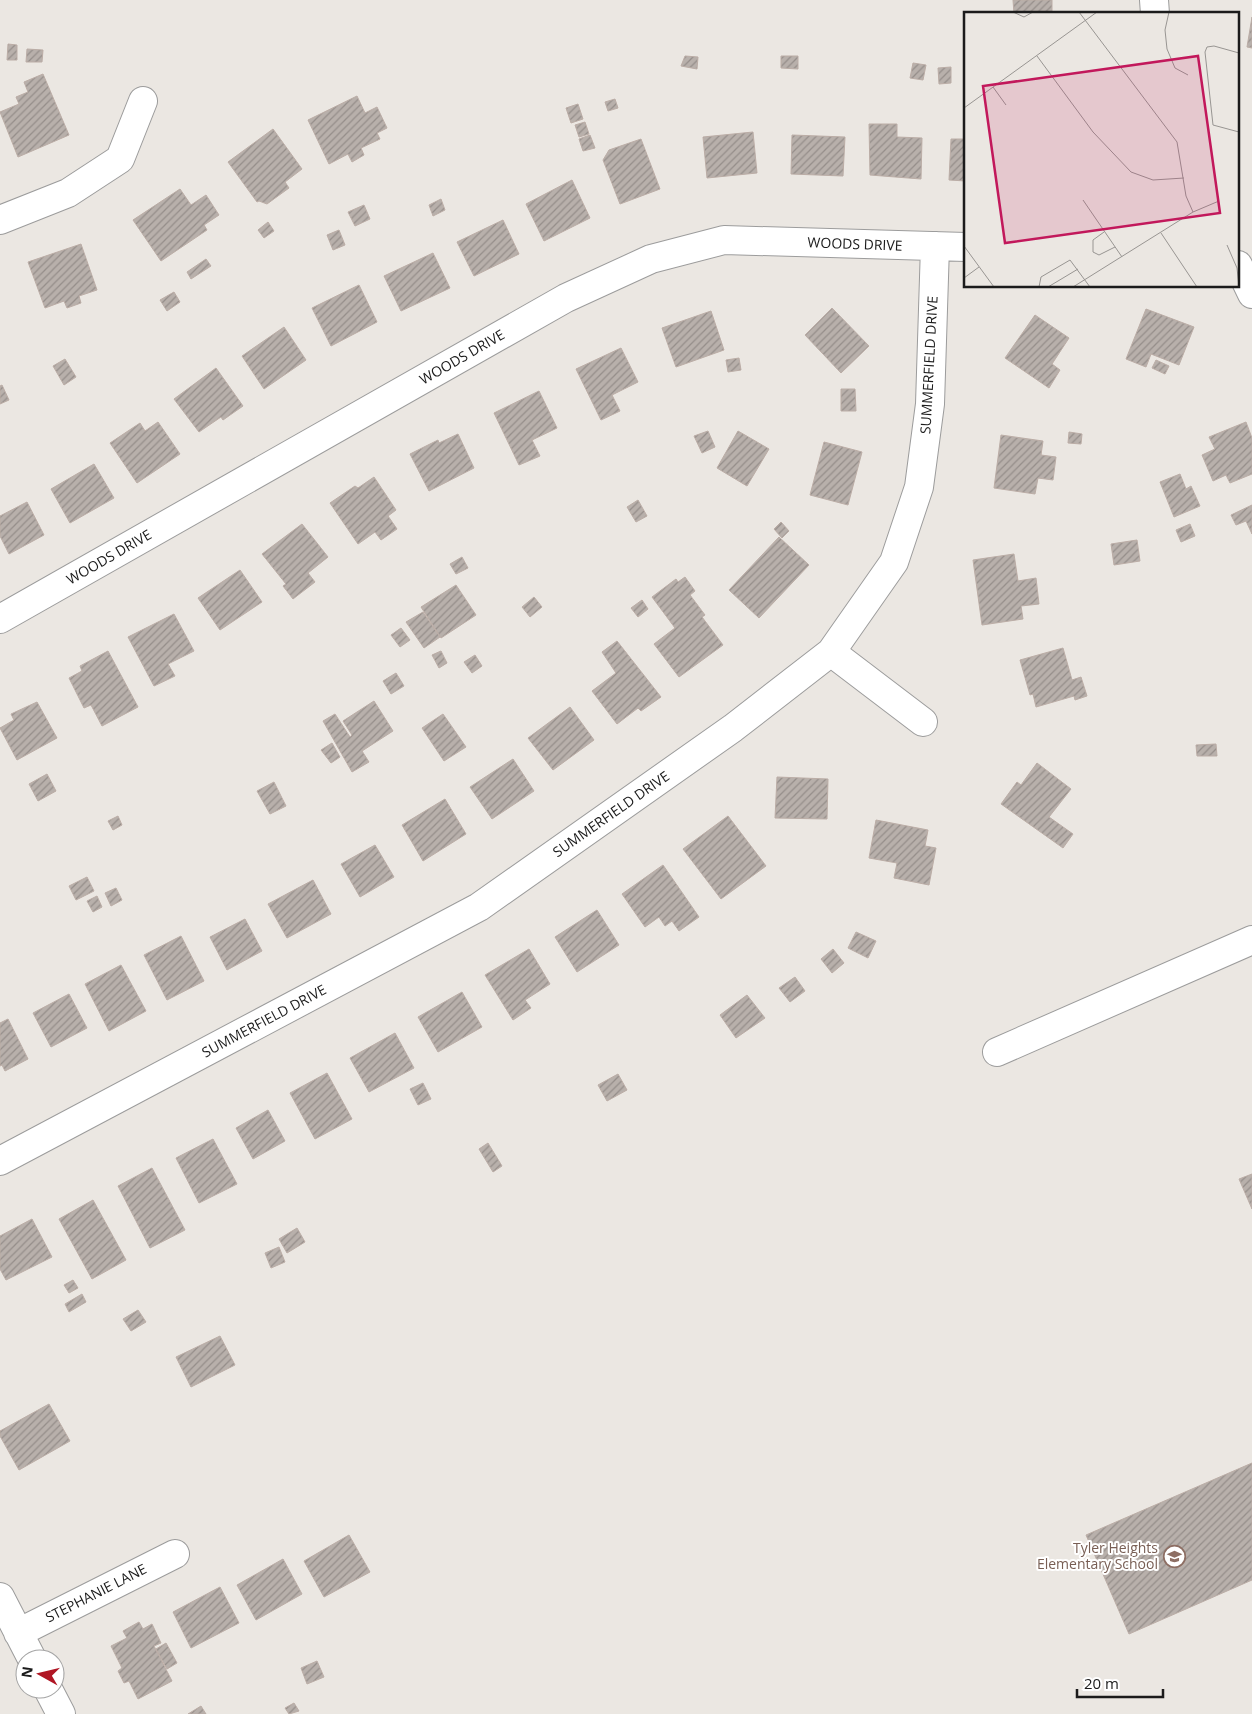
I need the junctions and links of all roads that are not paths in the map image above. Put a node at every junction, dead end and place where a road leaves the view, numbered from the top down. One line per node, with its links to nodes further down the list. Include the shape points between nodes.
1 (143, 101): 2 (street, via 120,159 68,193)
2 (0, 220)
3 (935, 246): 4 (street, WOODS DRIVE); 7 (street, WOODS DRIVE, via 724,240 651,259 566,298); 8 (street, SUMMERFIELD DRIVE, via 930,404 919,487 894,562)
4 (964, 247)
5 (1240, 269): 6 (street)
6 (1252, 294)
7 (0, 619)
8 (831, 652): 9 (street); 12 (street, SUMMERFIELD DRIVE, via 733,728 479,908)
9 (923, 722)
10 (1252, 940): 11 (street)
11 (997, 1052)
12 (0, 1161)
13 (174, 1554): 15 (street, STEPHANIE LANE)
14 (0, 1597): 15 (street)
15 (18, 1632): 16 (street)
16 (27, 1649)
17 (53, 1699): 18 (street)
18 (61, 1714)

